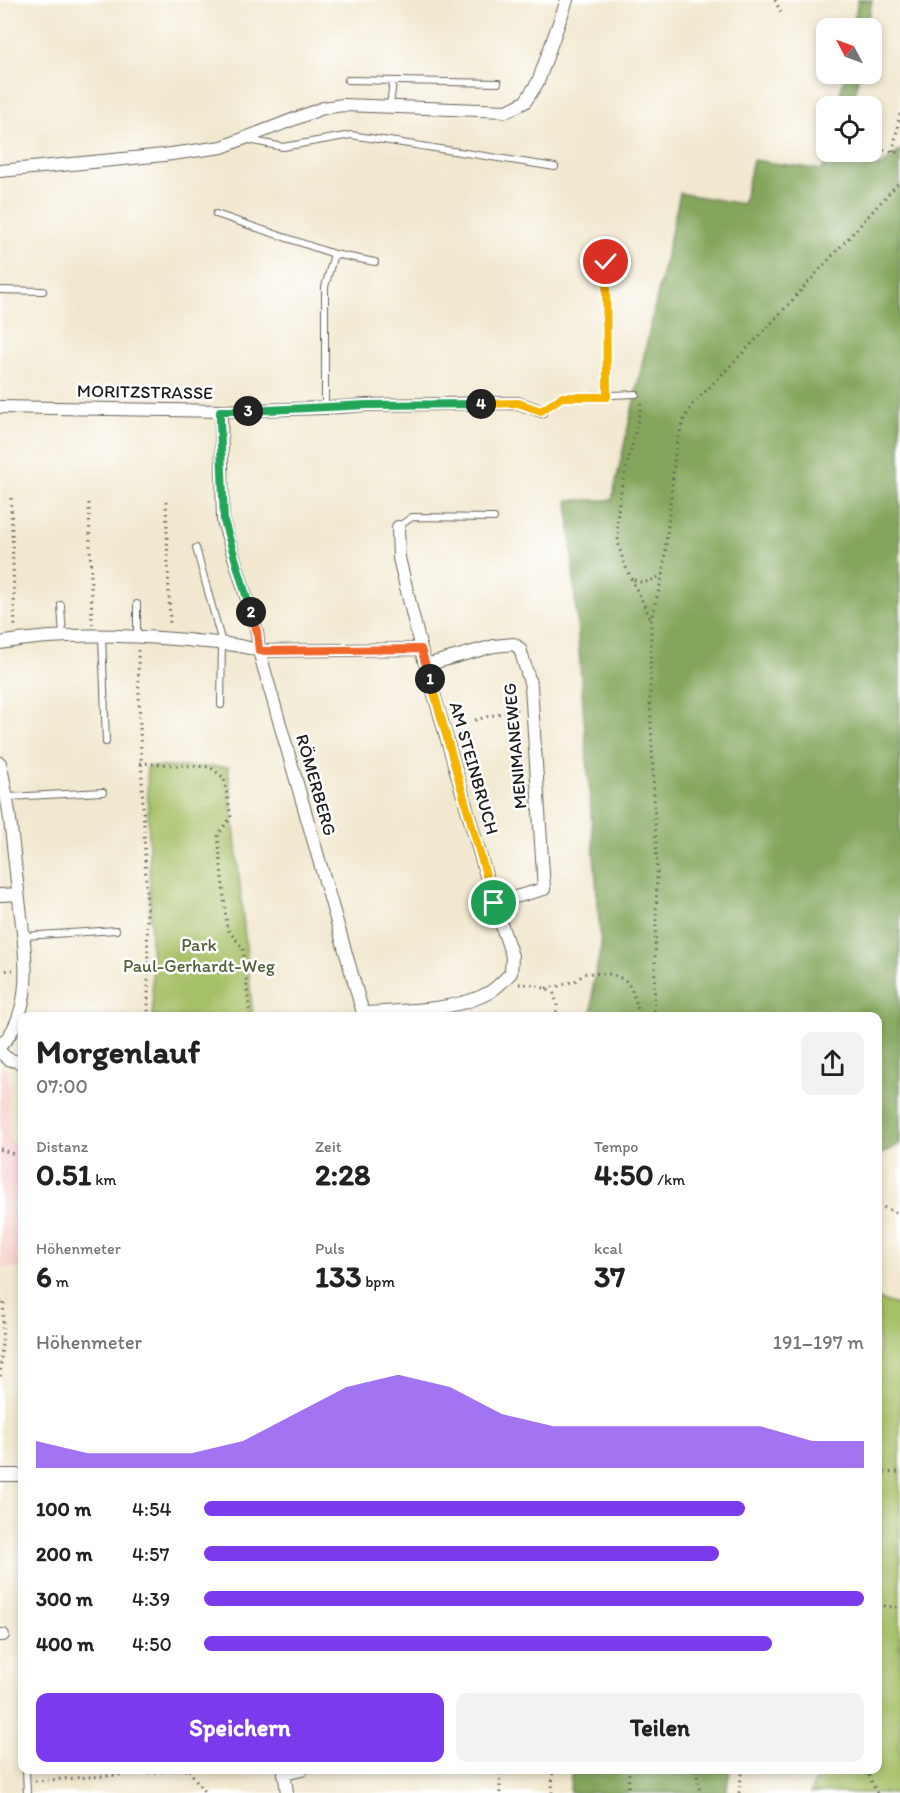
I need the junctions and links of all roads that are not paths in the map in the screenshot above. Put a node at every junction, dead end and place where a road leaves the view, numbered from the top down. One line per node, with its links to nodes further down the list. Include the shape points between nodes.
1 (567, 0): 5 (street, via 538,82 525,102 515,109 469,111)
2 (348, 80): 3 (lane)
3 (393, 81): 4 (lane); 5 (lane)
4 (498, 83)
5 (390, 106): 6 (street, via 356,104 323,108)
6 (246, 139): 7 (lane, via 283,147 351,135); 8 (street, via 198,152)
7 (555, 167)
8 (0, 171)
9 (216, 214): 10 (lane)
10 (333, 254): 11 (lane); 18 (lane, via 325,287)
11 (375, 262)
12 (606, 262): 16 (lane)
13 (0, 290): 14 (lane)
14 (43, 291)
15 (636, 394): 16 (lane)
16 (607, 397): 20 (lane, via 562,397)
17 (0, 407): 19 (street, MORITZSTRASSE)
18 (325, 408): 19 (street, MORITZSTRASSE); 20 (street, MORITZSTRASSE, via 518,403)
19 (220, 411): 32 (street, RÖMERBERG, via 224,521 257,632)
20 (541, 411)
21 (494, 518): 22 (lane, AM STEINBRUCH, via 412,517)
22 (398, 527): 31 (street, AM STEINBRUCH, via 399,558)
23 (196, 548): 30 (lane)
24 (137, 604): 27 (lane)
25 (61, 605): 28 (lane)
26 (97, 636): 27 (street); 28 (street); 35 (lane)
27 (137, 636): 30 (street)
28 (63, 638): 29 (street)
29 (0, 643)
30 (222, 643): 32 (street); 34 (lane)
31 (421, 649): 32 (street); 33 (street, AM STEINBRUCH)
32 (259, 651): 47 (street, RÖMERBERG)
33 (426, 665): 42 (street, AM STEINBRUCH); 42 (street, MENIMANEWEG, via 494,646 517,645 531,686 544,889)
34 (221, 705)
35 (106, 742)
36 (0, 764): 38 (street)
37 (103, 792): 38 (lane)
38 (8, 796): 39 (street)
39 (5, 815): 40 (street)
40 (18, 894): 41 (street); 44 (street)
41 (0, 895)
42 (494, 903): 45 (street, AM STEINBRUCH, via 512,956)
43 (116, 930): 44 (lane)
44 (24, 936): 46 (street)
45 (514, 978): 48 (street, RÖMERBERG, via 463,1003)
46 (20, 1012)
47 (363, 1012)
48 (381, 1012)
49 (18, 1018): 50 (street)
50 (0, 1046)
51 (0, 1052): 52 (street)
52 (18, 1062)
53 (0, 1475): 54 (street)
54 (18, 1475)
55 (26, 1774): 57 (lane)
56 (284, 1774): 58 (street)
57 (27, 1793)
58 (287, 1793)

